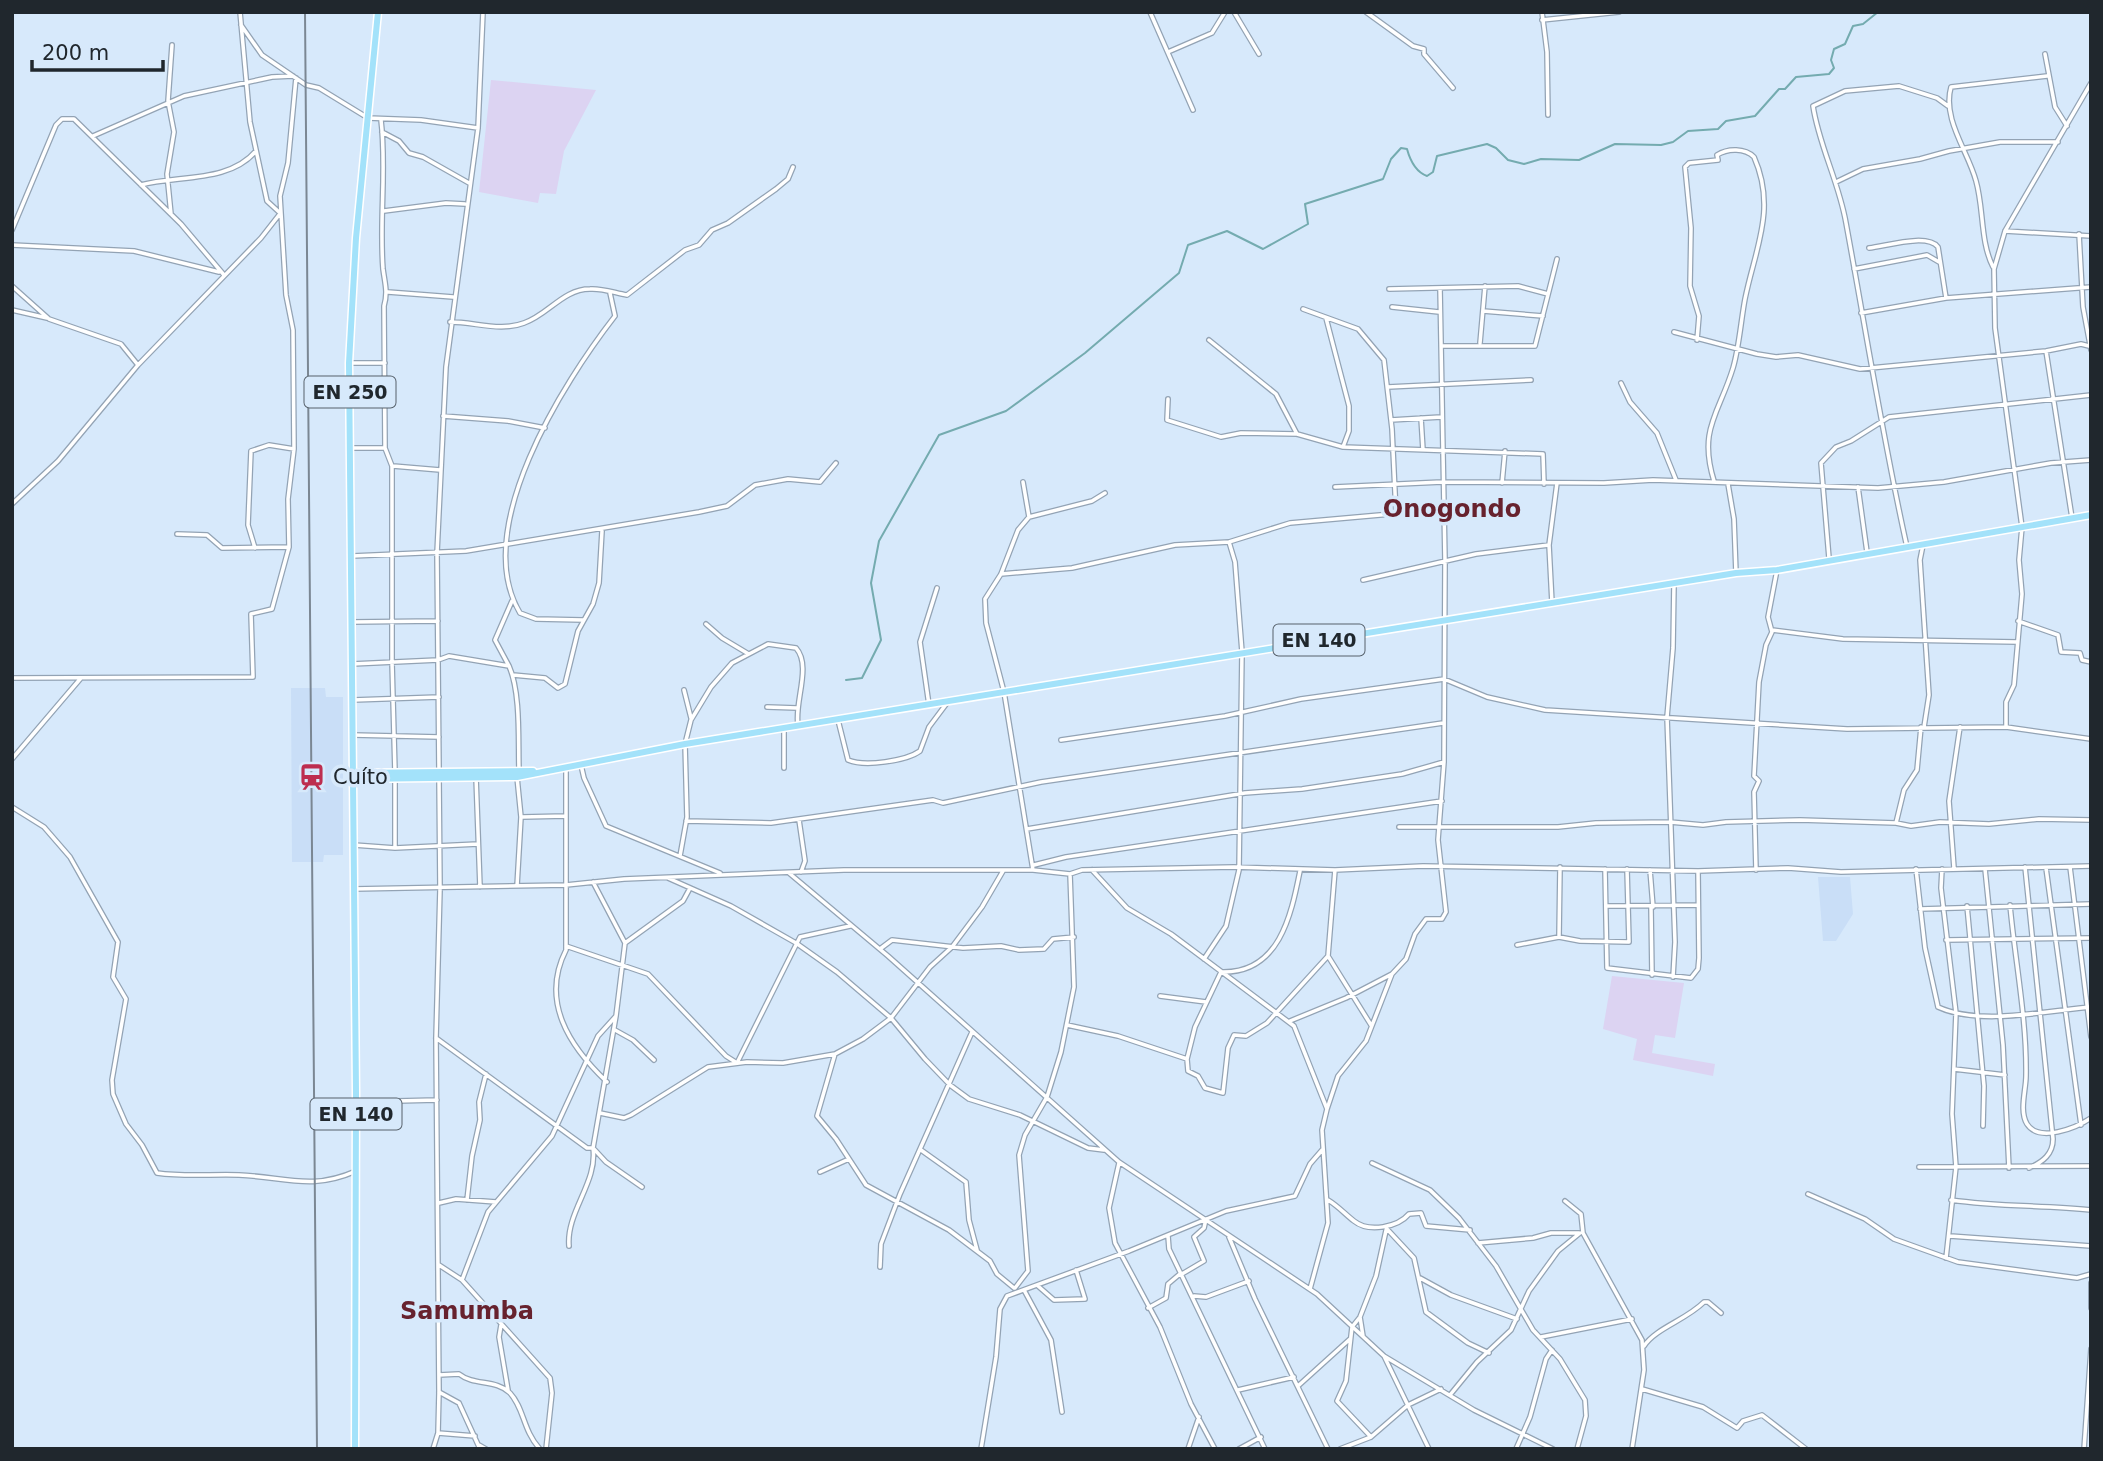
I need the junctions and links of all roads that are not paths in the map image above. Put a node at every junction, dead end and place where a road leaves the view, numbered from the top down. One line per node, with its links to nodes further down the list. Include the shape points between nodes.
1 (240, 12): 11 (street)
2 (378, 12): 25 (main road, EN 250)
3 (483, 12): 28 (street)
4 (1150, 12): 13 (street)
5 (1225, 12): 13 (street, via 1212,33)
6 (1234, 12): 14 (street)
7 (1366, 12): 20 (street, via 1424,49)
8 (1542, 12): 10 (street)
9 (1619, 12): 10 (street)
10 (1542, 20): 24 (street)
11 (241, 25): 17 (street, via 255,48); 18 (street)
12 (172, 45): 21 (street)
13 (1166, 51): 23 (street)
14 (1259, 54)
15 (2045, 54): 16 (street)
16 (2047, 76): 22 (street, via 1951,87); 27 (street, via 2055,107)
17 (295, 77): 18 (street); 25 (street); 41 (street)
18 (244, 82): 21 (street); 33 (street)
19 (2091, 83): 27 (street)
20 (1453, 88)
21 (168, 101): 30 (street); 35 (street, via 174,132)
22 (1948, 106): 32 (street); 36 (street, via 1899,86 1845,91 1813,106 1819,139)
23 (1192, 110)
24 (1548, 115)
25 (368, 118): 26 (street); 86 (main road, EN 250)
26 (380, 120): 28 (street); 29 (street)
27 (2067, 126): 31 (street)
28 (478, 128): 37 (street)
29 (382, 132): 37 (street, via 409,153); 40 (street)
30 (93, 135): 38 (street); 43 (street, via 74,119 62,119 56,125)
31 (2058, 142): 32 (street, via 2000,142); 44 (street)
32 (1965, 148): 36 (street, via 1877,165); 53 (street, via 1977,183)
33 (256, 151): 35 (street, via 242,164 224,171); 41 (street, via 267,201)
34 (793, 167): 62 (street, via 776,189 712,230 701,243 627,295)
35 (168, 180): 38 (street); 42 (street)
36 (1836, 182): 52 (street)
37 (470, 183): 39 (street)
38 (140, 185): 42 (street)
39 (466, 204): 40 (street); 65 (street)
40 (384, 211): 61 (street, via 383,270)
41 (280, 213): 54 (street); 108 (street, via 293,330)
42 (172, 214): 54 (street)
43 (12, 230)
44 (2005, 231): 45 (street); 53 (street)
45 (2079, 234): 46 (street); 47 (street)
46 (2089, 236): 47 (street)
47 (2080, 242): 60 (street)
48 (12, 245): 54 (street, via 134,251 213,268)
49 (1869, 248): 51 (street, via 1922,239 1938,247)
50 (1557, 259): 63 (street)
51 (1940, 262): 52 (street, via 1922,255); 66 (street)
52 (1854, 269): 72 (street)
53 (1994, 269): 64 (street)
54 (224, 275): 88 (street)
55 (12, 286): 74 (street)
56 (1485, 286): 58 (street); 63 (street, via 1518,286); 70 (street)
57 (2091, 287): 60 (street)
58 (1440, 288): 59 (street); 71 (street)
59 (1388, 289)
60 (2083, 289): 64 (street); 83 (street)
61 (388, 292): 65 (street); 87 (street)
62 (610, 293): 76 (street, via 592,289 572,293 525,323 497,328); 103 (street, via 615,316 561,392)
63 (1548, 294): 73 (street)
64 (1993, 295): 66 (street); 85 (street)
65 (453, 297): 76 (street)
66 (1946, 298): 72 (street)
67 (1392, 307): 71 (street)
68 (1303, 309): 75 (street)
69 (12, 310): 74 (street)
70 (1483, 311): 73 (street); 80 (street)
71 (1439, 312): 81 (street)
72 (1861, 313): 89 (street)
73 (1543, 316): 80 (street, via 1535,346)
74 (49, 318): 88 (street, via 121,344)
75 (1325, 318): 93 (street, via 1358,329 1384,360); 105 (street, via 1349,406 1349,431)
76 (450, 322): 98 (street)
77 (1674, 332): 79 (street)
78 (1209, 340): 104 (street, via 1276,394)
79 (1697, 340): 82 (street); 82 (street, via 1699,316 1690,296 1691,228 1685,167 1718,160 1722,152 1744,151 1758,164 1765,204 1761,246)
80 (1480, 343): 81 (street)
81 (1441, 346): 91 (street)
82 (1735, 348): 89 (street); 120 (street, via 1734,366 1709,426)
83 (2090, 348): 84 (street, via 2081,344)
84 (2046, 351): 85 (street); 96 (street)
85 (1998, 354): 89 (street); 97 (street)
86 (349, 363): 87 (street); 106 (main road, EN 250)
87 (385, 363): 107 (street)
88 (138, 365): 133 (street, via 58,461)
89 (1872, 368): 102 (street)
90 (1531, 380): 91 (street)
91 (1441, 383): 93 (street); 99 (street)
92 (1621, 383): 119 (street, via 1630,402 1657,433)
93 (1388, 387): 101 (street)
94 (2091, 395): 96 (street)
95 (1168, 399): 104 (street, via 1167,420 1221,437)
96 (2054, 399): 97 (street); 114 (street)
97 (2003, 403): 102 (street); 118 (street)
98 (443, 416): 103 (street); 117 (street)
99 (1441, 417): 100 (street); 111 (street)
100 (1421, 418): 101 (street); 110 (street)
101 (1391, 420): 109 (street)
102 (1883, 421): 128 (street, via 1836,447 1821,463); 131 (street)
103 (545, 428): 145 (street, via 511,505)
104 (1297, 434): 105 (street)
105 (1343, 447): 109 (street)
106 (351, 448): 107 (street); 152 (main road, EN 250)
107 (385, 448): 116 (street)
108 (294, 449): 146 (street); 148 (street, via 269,445 251,451 248,524)
109 (1393, 449): 110 (street); 127 (street)
110 (1423, 450): 111 (street)
111 (1441, 450): 112 (street); 122 (street)
112 (1505, 451): 123 (street); 125 (street, via 1543,454)
113 (2091, 460): 114 (street)
114 (2063, 462): 118 (street); 138 (street)
115 (836, 463): 140 (street, via 820,482 788,478 755,485 727,506)
116 (392, 466): 117 (street); 151 (street)
117 (440, 470): 150 (street)
118 (2012, 471): 131 (street); 139 (street)
119 (1676, 480): 120 (street); 124 (street)
120 (1714, 481): 126 (street)
121 (1023, 482): 137 (street)
122 (1442, 482): 123 (street); 127 (street); 135 (street)
123 (1502, 483): 125 (street)
124 (1557, 483): 125 (street); 143 (street)
125 (1544, 484)
126 (1728, 484): 128 (street); 157 (street)
127 (1394, 486): 129 (street); 134 (street)
128 (1821, 486): 130 (street); 153 (street)
129 (1335, 487)
130 (1858, 487): 131 (street); 149 (street)
131 (1894, 487): 147 (street)
132 (1105, 493): 137 (street, via 1092,501)
133 (12, 504)
134 (1396, 513): 135 (street); 142 (street, via 1290,523)
135 (1443, 513): 154 (street)
136 (2091, 515): 138 (main road, EN 140)
137 (1029, 517): 156 (street, via 1010,544)
138 (2072, 518): 139 (main road, EN 140)
139 (2022, 527): 144 (main road, EN 140); 167 (street)
140 (602, 531): 145 (street); 163 (street, via 599,583)
141 (177, 534): 148 (street, via 207,535 222,548)
142 (1230, 542): 156 (street, via 1175,545 1072,568); 173 (street)
143 (1549, 545): 154 (street); 162 (street)
144 (1923, 545): 147 (main road, EN 140); 171 (street, via 1920,560)
145 (505, 546): 150 (street); 161 (street)
146 (289, 547): 148 (street); 182 (street, via 272,609 251,614 253,677)
147 (1907, 547): 149 (main road, EN 140)
148 (255, 548)
149 (1867, 552): 153 (main road, EN 140)
150 (437, 553): 151 (street); 165 (street)
151 (394, 555): 152 (street); 164 (street)
152 (351, 556): 168 (main road, EN 250)
153 (1829, 558): 155 (main road, EN 140)
154 (1445, 561): 158 (street); 166 (street)
155 (1777, 570): 157 (main road, EN 140); 170 (street, via 1768,617)
156 (1001, 573): 185 (street, via 989,589 984,608)
157 (1736, 573): 159 (main road, EN 140)
158 (1363, 580)
159 (1674, 583): 162 (main road, EN 140); 194 (street)
160 (937, 588): 190 (street, via 920,642)
161 (512, 601): 163 (street, via 529,617); 179 (street, via 495,640)
162 (1552, 603): 166 (main road, EN 140)
163 (583, 620): 180 (street, via 562,687 545,678)
164 (393, 621): 165 (street); 168 (street); 176 (street)
165 (438, 621): 175 (street)
166 (1442, 621): 173 (main road, EN 140); 183 (street)
167 (2018, 621): 172 (street); 177 (street, via 2058,635 2061,652 2080,653 2082,660)
168 (352, 622): 178 (main road, EN 250)
169 (706, 624): 174 (street)
170 (1772, 629): 171 (street, via 1843,639); 197 (street, via 1760,675)
171 (1927, 640): 172 (street); 200 (street, via 1929,695)
172 (2017, 642): 202 (street)
173 (1242, 652): 185 (main road, EN 140); 193 (street)
174 (747, 653): 192 (street, via 773,643 796,648 803,660); 196 (street, via 725,670)
175 (438, 660): 176 (street); 179 (street, via 449,656); 187 (street)
176 (392, 662): 178 (street); 186 (street)
177 (2091, 663)
178 (352, 664): 188 (main road, EN 250)
179 (509, 666): 180 (street)
180 (513, 675): 216 (street)
181 (12, 678): 182 (street)
182 (81, 678): 211 (street)
183 (1444, 679): 193 (street); 194 (street, via 1514,705); 198 (street)
184 (684, 690): 196 (street)
185 (1004, 692): 189 (main road, EN 140); 221 (street)
186 (395, 697): 187 (street); 188 (street); 205 (street)
187 (439, 697): 206 (street)
188 (352, 700): 204 (main road, EN 250)
189 (948, 701): 190 (main road, EN 140); 195 (street, via 929,727 920,751 899,758 848,760)
190 (929, 705): 195 (main road, EN 140)
191 (767, 707): 192 (street)
192 (797, 708): 199 (street)
193 (1242, 712): 208 (street); 210 (street)
194 (1667, 718): 197 (street); 232 (street)
195 (838, 719): 199 (main road, EN 140)
196 (691, 720): 209 (street)
197 (1757, 722): 200 (street, via 1847,729); 230 (street, via 1754,776 1759,781 1754,792)
198 (1443, 723): 210 (street); 212 (street)
199 (798, 726): 203 (main road, EN 140)
200 (1922, 727): 201 (street); 233 (street, via 1917,770 1904,790)
201 (1960, 727): 202 (street); 231 (street)
202 (2006, 727): 207 (street)
203 (784, 728): 209 (main road, EN 140); 215 (street)
204 (353, 735): 205 (street); 218 (main road, EN 250)
205 (395, 736): 206 (street); 219 (street)
206 (439, 737): 220 (street)
207 (2091, 739)
208 (1060, 740)
209 (685, 744): 213 (main road, EN 140); 229 (street)
210 (1240, 753): 221 (street); 222 (street)
211 (12, 759)
212 (1444, 762): 222 (street, via 1402,774); 223 (street)
213 (582, 765): 214 (main road, EN 140); 242 (street, via 606,826)
214 (566, 768): 216 (main road, EN 140); 225 (street)
215 (784, 768)
216 (518, 774): 217 (main road, EN 140); 226 (street)
217 (476, 775): 220 (main road, EN 140); 238 (street)
218 (353, 776): 219 (main road, EN 140); 239 (main road, EN 140)
219 (395, 776): 220 (main road, EN 140); 241 (street)
220 (439, 776): 240 (street)
221 (1019, 787): 227 (street, via 943,803 933,800); 236 (street)
222 (1240, 796): 236 (street); 237 (street)
223 (1442, 801): 235 (street); 237 (street)
224 (12, 807): 371 (street, via 44,827 65,849 118,942 113,977 126,999 113,1094 157,1173 239,1175 315,1184)
225 (566, 816): 226 (street); 271 (street)
226 (521, 817): 272 (street)
227 (799, 819): 229 (street); 265 (street, via 805,861)
228 (2091, 820): 231 (street)
229 (689, 821): 242 (street)
230 (1754, 821): 232 (street, via 1715,825); 233 (street); 261 (street)
231 (1950, 821): 233 (street, via 1911,826); 249 (street)
232 (1670, 822): 235 (street); 263 (street)
233 (1896, 823)
234 (1398, 827): 235 (street)
235 (1441, 828): 248 (street)
236 (1027, 829): 244 (street)
237 (1240, 832): 244 (street, via 1066,857); 257 (street)
238 (478, 844): 240 (street); 273 (street)
239 (353, 845): 241 (street); 274 (main road, EN 140)
240 (439, 846): 241 (street); 275 (street)
241 (395, 848)
242 (680, 856): 267 (street)
243 (2091, 866): 247 (street)
244 (1033, 867): 262 (street); 268 (street)
245 (1560, 867): 248 (street); 251 (street); 293 (street)
246 (2025, 867): 250 (street); 255 (street); 283 (street)
247 (2070, 867): 250 (street); 284 (street)
248 (1442, 868): 259 (street); 313 (street, via 1445,916 1426,919 1406,959)
249 (1954, 868): 254 (street); 255 (street)
250 (2046, 868): 277 (street)
251 (1605, 869): 252 (street); 279 (street)
252 (1627, 869): 260 (street); 287 (street)
253 (1916, 869): 254 (street); 261 (street); 290 (street)
254 (1942, 869): 289 (street)
255 (1985, 869): 281 (street)
256 (1092, 870): 257 (street); 268 (street); 310 (street, via 1127,908)
257 (1239, 870): 258 (street); 310 (street, via 1226,926)
258 (1300, 870): 259 (street); 312 (street, via 1286,926 1275,949 1248,967)
259 (1335, 870): 309 (street)
260 (1650, 870): 263 (street); 288 (street)
261 (1756, 870): 264 (street)
262 (1003, 871): 265 (street); 307 (street)
263 (1672, 871): 264 (street); 285 (street)
264 (1698, 871): 280 (street)
265 (801, 872): 266 (street)
266 (789, 873): 267 (street); 291 (street)
267 (723, 874): 269 (street)
268 (1070, 874): 292 (street)
269 (666, 877): 270 (street); 276 (street)
270 (593, 882): 271 (street); 303 (street)
271 (566, 885): 272 (street); 306 (street)
272 (517, 886): 273 (street)
273 (480, 887): 275 (street)
274 (353, 889): 275 (street); 350 (main road, EN 140)
275 (440, 889): 336 (street)
276 (689, 890): 303 (street, via 683,901); 304 (street, via 732,906)
277 (2051, 904): 283 (street); 284 (street); 300 (street)
278 (2091, 904): 284 (street)
279 (1606, 905): 287 (street); 301 (street)
280 (1698, 905): 285 (street); 315 (street, via 1698,969 1690,978)
281 (1987, 905): 282 (street); 286 (street); 298 (street)
282 (2010, 905): 283 (street); 302 (street)
283 (2030, 905): 299 (street)
284 (2074, 905): 294 (street)
285 (1674, 906): 288 (street); 315 (street)
286 (1967, 906): 289 (street); 297 (street)
287 (1629, 907): 288 (street); 301 (street, via 1629,942)
288 (1652, 907): 314 (street)
289 (1943, 907): 290 (street); 296 (street)
290 (1920, 909): 324 (street, via 1935,1001)
291 (850, 926): 304 (street, via 803,934); 308 (street)
292 (1074, 937): 307 (street, via 1053,939 1044,949); 331 (street, via 1074,987)
293 (1559, 937): 301 (street); 305 (street)
294 (2077, 938): 295 (street); 300 (street); 320 (street)
295 (2091, 938)
296 (1946, 940): 297 (street); 324 (street)
297 (1969, 940): 298 (street); 325 (street)
298 (1991, 940): 302 (street); 327 (street)
299 (2034, 940): 300 (street); 302 (street); 323 (street)
300 (2056, 940): 321 (street)
301 (1606, 941): 314 (street, via 1607,968)
302 (2014, 941): 326 (street)
303 (625, 943): 311 (street)
304 (796, 943): 329 (street); 341 (street)
305 (1517, 945)
306 (566, 946): 311 (street); 340 (street, via 556,970 554,1001)
307 (952, 947): 308 (street, via 889,940); 316 (street)
308 (880, 949): 316 (street)
309 (1328, 956): 317 (street); 322 (street)
310 (1204, 959): 312 (street)
311 (624, 966): 328 (street); 341 (street, via 648,974)
312 (1221, 972): 319 (street); 322 (street)
313 (1392, 974): 317 (street); 332 (street)
314 (1653, 975): 315 (street)
315 (1673, 977)
316 (919, 985): 329 (street); 334 (street)
317 (1351, 994): 330 (street); 332 (street)
318 (1160, 996): 319 (street)
319 (1206, 1002): 338 (street)
320 (2089, 1007): 321 (street); 335 (street)
321 (2066, 1010): 323 (street); 355 (street)
322 (1276, 1011): 330 (street); 338 (street, via 1254,1032 1234,1035 1223,1093 1205,1088 1198,1076 1188,1071)
323 (2042, 1012): 326 (street); 358 (street)
324 (1956, 1013): 325 (street); 342 (street)
325 (1977, 1014): 327 (street); 343 (street)
326 (2022, 1014): 327 (street); 358 (street, via 2027,1125 2034,1131)
327 (1999, 1015): 345 (street)
328 (616, 1016): 333 (street); 340 (street, via 598,1036)
329 (891, 1018): 337 (street); 347 (street)
330 (1290, 1021): 351 (street)
331 (1067, 1025): 338 (street); 348 (street)
332 (1371, 1026): 351 (street, via 1366,1041 1338,1076)
333 (615, 1030): 339 (street); 346 (street)
334 (972, 1032): 347 (street); 348 (street)
335 (2091, 1037)
336 (436, 1038): 344 (street); 349 (street)
337 (835, 1054): 341 (street, via 783,1063); 363 (street, via 817,1116)
338 (1186, 1059)
339 (654, 1060)
340 (586, 1062): 346 (street); 357 (street)
341 (737, 1063): 352 (street, via 701,1070 624,1118)
342 (1954, 1069): 343 (street); 368 (street)
343 (1982, 1073): 345 (street); 356 (street)
344 (486, 1074): 357 (street); 375 (street)
345 (2005, 1075): 369 (street)
346 (607, 1082): 352 (street)
347 (950, 1085): 354 (street, via 977,1103); 361 (street)
348 (1047, 1097): 354 (street); 362 (street)
349 (437, 1100): 350 (street); 381 (street)
350 (356, 1102): 371 (main road, EN 140)
351 (1327, 1109): 360 (street)
352 (600, 1114): 359 (street)
353 (2091, 1118): 355 (street)
354 (1034, 1121): 362 (street, via 1088,1148); 407 (street, via 1019,1155 1028,1271)
355 (2081, 1125): 358 (street)
356 (1983, 1126)
357 (558, 1127): 359 (street); 380 (street)
358 (2052, 1132): 370 (street, via 2051,1152)
359 (593, 1148): 373 (street); 391 (street, via 594,1166 571,1225)
360 (1323, 1148): 377 (street); 383 (street, via 1295,1196 1252,1203)
361 (921, 1150): 376 (street); 393 (street, via 966,1182)
362 (1109, 1152): 364 (street)
363 (849, 1159): 372 (street); 376 (street, via 866,1185)
364 (1119, 1162): 383 (street); 394 (street, via 1109,1214 1115,1243)
365 (1373, 1163): 385 (street, via 1430,1190)
366 (2091, 1166): 370 (street)
367 (1919, 1167): 368 (street)
368 (1956, 1167): 369 (street); 378 (street)
369 (2009, 1168): 370 (street)
370 (2029, 1168)
371 (356, 1171): 446 (main road, EN 140)
372 (820, 1172)
373 (642, 1187)
374 (1808, 1194): 395 (street, via 1865,1219 1894,1239)
375 (467, 1200): 380 (street); 381 (street)
376 (898, 1200): 393 (street); 397 (street, via 881,1244)
377 (1328, 1200): 384 (street, via 1360,1225); 406 (street, via 1328,1223)
378 (1951, 1200): 382 (street); 389 (street)
379 (1564, 1201): 387 (street, via 1581,1214)
380 (496, 1202): 402 (street, via 483,1221)
381 (439, 1203): 396 (street)
382 (2091, 1210)
383 (1206, 1219): 386 (street); 388 (street); 399 (street, via 1194,1237 1204,1261)
384 (1387, 1227): 385 (street, via 1402,1222 1409,1213 1421,1213 1426,1226); 401 (street, via 1413,1256); 413 (street, via 1376,1276)
385 (1470, 1230): 390 (street)
386 (1226, 1232): 403 (street); 406 (street)
387 (1581, 1233): 390 (street); 409 (street, via 1557,1253); 415 (street)
388 (1169, 1235): 394 (street); 399 (street, via 1167,1244)
389 (1949, 1236): 392 (street); 395 (street)
390 (1478, 1243): 409 (street)
391 (569, 1246)
392 (2091, 1246)
393 (978, 1252): 407 (street)
394 (1122, 1252): 398 (street); 410 (street)
395 (1946, 1258): 400 (street, via 1967,1265 2077,1278)
396 (439, 1265): 402 (street); 426 (street)
397 (880, 1266)
398 (1076, 1270): 405 (street); 405 (street, via 1085,1300 1054,1300)
399 (1181, 1274): 408 (street); 410 (street, via 1168,1284 1166,1298)
400 (2091, 1274)
401 (1420, 1278): 414 (street, via 1451,1296); 424 (street, via 1426,1312)
402 (462, 1280): 416 (street)
403 (1249, 1281): 408 (street, via 1206,1297); 427 (street)
404 (2091, 1283): 411 (street)
405 (1038, 1286): 407 (street)
406 (1310, 1289): 417 (street)
407 (1019, 1290): 436 (street, via 1051,1340); 449 (street, via 1002,1300)
408 (1194, 1296): 431 (street)
409 (1521, 1306): 414 (street); 419 (street)
410 (1148, 1308): 437 (street)
411 (2091, 1308)
412 (1721, 1313): 421 (street, via 1706,1301 1651,1337)
413 (1360, 1317): 417 (street); 418 (street)
414 (1517, 1318): 424 (street)
415 (1632, 1318): 419 (street); 421 (street)
416 (501, 1325): 430 (street); 445 (street, via 550,1378)
417 (1352, 1327): 418 (street); 420 (street)
418 (1363, 1336): 425 (street)
419 (1541, 1337): 422 (street)
420 (1350, 1339): 428 (street); 442 (street, via 1346,1381 1337,1401)
421 (1643, 1348): 432 (street)
422 (1552, 1349): 439 (street); 459 (street, via 1585,1400 1586,1416)
423 (2091, 1349): 462 (street)
424 (1489, 1353): 434 (street)
425 (1384, 1356): 429 (street); 435 (street)
426 (439, 1375): 430 (street, via 458,1374 467,1381); 433 (street)
427 (1294, 1377): 428 (street); 431 (street)
428 (1298, 1386): 454 (street)
429 (1441, 1389): 434 (street); 435 (street)
430 (508, 1390): 444 (street, via 527,1433)
431 (1238, 1390): 441 (street)
432 (1642, 1390): 460 (street); 461 (street, via 1703,1407 1737,1428 1762,1415)
433 (439, 1392): 438 (street); 440 (street, via 459,1403)
434 (1450, 1395): 439 (street)
435 (1408, 1405): 442 (street); 456 (street)
436 (1062, 1412)
437 (1199, 1417): 450 (street); 451 (street)
438 (438, 1433): 440 (street); 447 (street)
439 (1522, 1434): 457 (street); 458 (street)
440 (475, 1436): 443 (street)
441 (1261, 1437): 452 (street); 453 (street)
442 (1371, 1437): 455 (street)
443 (479, 1447): 448 (street)
444 (539, 1448): 445 (street)
445 (546, 1448)
446 (355, 1449)
447 (433, 1449)
448 (486, 1449)
449 (981, 1449)
450 (1188, 1449)
451 (1215, 1449)
452 (1239, 1449)
453 (1265, 1449)
454 (1328, 1449)
455 (1340, 1449)
456 (1429, 1449)
457 (1516, 1449)
458 (1553, 1449)
459 (1577, 1449)
460 (1632, 1449)
461 (1806, 1449)
462 (2084, 1449)

